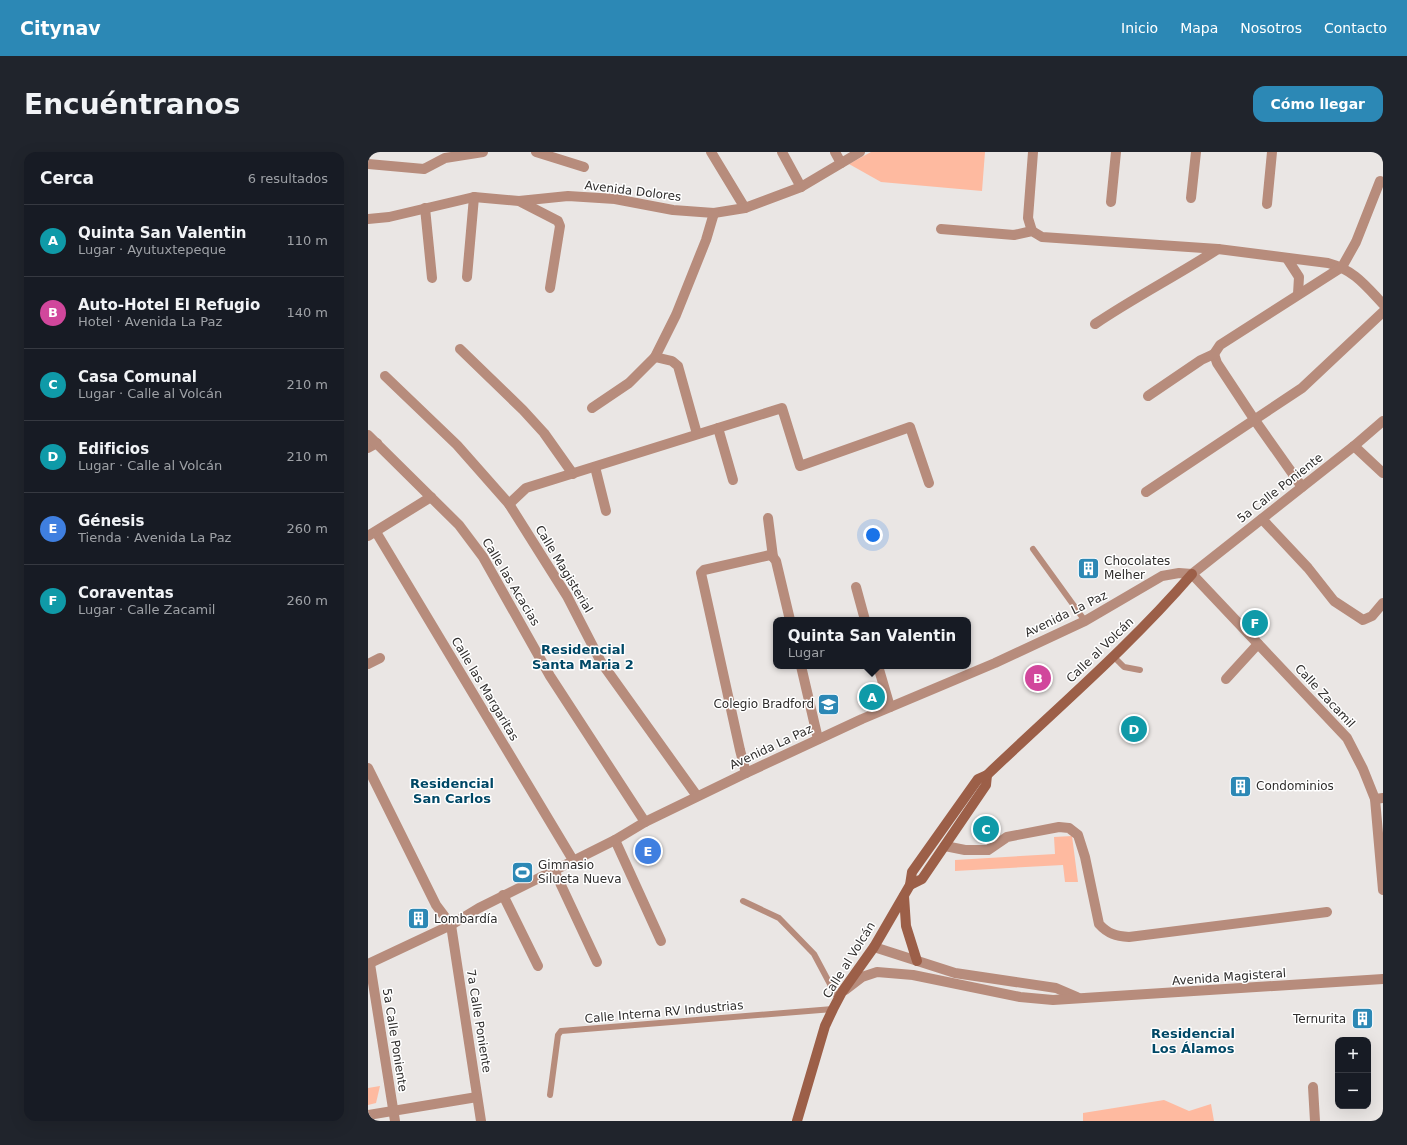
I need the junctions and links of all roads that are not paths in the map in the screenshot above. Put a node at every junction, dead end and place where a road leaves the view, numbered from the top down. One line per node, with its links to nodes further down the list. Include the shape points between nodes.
1 (483, 152): 12 (street, via 445,158 424,169)
2 (536, 152): 13 (street)
3 (710, 152): 22 (street)
4 (782, 152): 15 (street)
5 (835, 152): 11 (street)
6 (860, 152): 11 (street, Avenida Dolores)
7 (1033, 152): 26 (street, via 1028,218)
8 (1116, 152): 19 (street)
9 (1196, 152): 17 (street)
10 (1272, 152): 20 (street)
11 (841, 163): 15 (street, Avenida Dolores)
12 (368, 164)
13 (584, 167)
14 (1380, 181): 29 (street, via 1356,242)
15 (801, 187): 22 (street, Avenida Dolores)
16 (474, 197): 18 (street, Avenida Dolores); 21 (street, Avenida Dolores); 30 (street)
17 (1191, 198)
18 (519, 201): 23 (street, Avenida Dolores, via 568,196 614,199 673,210); 32 (street, via 558,221 560,226)
19 (1111, 202)
20 (1267, 204)
21 (425, 208): 24 (street, Avenida Dolores, via 389,217); 31 (street)
22 (745, 208): 23 (street, Avenida Dolores)
23 (714, 212): 39 (street, via 706,240 676,316)
24 (368, 219)
25 (941, 229): 26 (street, via 1014,234)
26 (1032, 231): 27 (street, via 1042,237)
27 (1218, 249): 28 (street); 36 (street)
28 (1288, 260): 29 (street); 33 (street, via 1299,277)
29 (1342, 267): 33 (street); 34 (street)
30 (467, 277)
31 (432, 278)
32 (550, 288)
33 (1298, 294): 38 (street, via 1220,345)
34 (1383, 304)
35 (1383, 312): 43 (street, via 1302,388)
36 (1095, 324)
37 (460, 349): 52 (street, via 544,433)
38 (1214, 354): 41 (street); 43 (street, via 1217,363)
39 (655, 356): 42 (street, via 630,383); 46 (street, via 672,361 678,366)
40 (385, 376): 58 (street, Calle Magisterial, via 457,445)
41 (1148, 396)
42 (592, 408)
43 (1254, 420): 55 (street); 56 (street)
44 (1383, 421): 49 (street, 5a Calle Poniente)
45 (718, 428): 46 (street); 53 (street); 54 (street, via 782,408 800,466 910,427)
46 (697, 434): 50 (street)
47 (368, 435): 48 (street, Calle las Acacias)
48 (372, 446): 57 (street, Calle las Acacias)
49 (1354, 446): 51 (street); 55 (street, 5a Calle Poniente)
50 (595, 467): 52 (street); 59 (street)
51 (1383, 473)
52 (573, 474): 58 (street, via 526,488)
53 (733, 480)
54 (929, 483)
55 (1302, 487): 61 (street, 5a Calle Poniente)
56 (1146, 492)
57 (431, 497): 62 (street); 86 (street, Calle las Acacias, via 459,525 483,557 554,683)
58 (509, 504): 84 (street, Calle Magisterial, via 567,596 601,662)
59 (606, 511)
60 (768, 518): 64 (street)
61 (1262, 520): 65 (street, 5a Calle Poniente); 67 (street, via 1308,568 1334,602 1363,620 1372,616)
62 (372, 534): 89 (street, Calle las Margaritas)
63 (1033, 549): 70 (lane)
64 (773, 557): 68 (street); 82 (street, via 770,555 704,570 701,573)
65 (1192, 574): 70 (street, Avenida La Paz, via 1162,576); 71 (street, Calle Zacamil); 72 (main road, Calle al Volcán, via 1165,605)
66 (856, 587): 69 (street)
67 (1383, 603)
68 (789, 617)
69 (864, 617)
70 (1085, 621): 79 (street, Avenida La Paz, via 995,664)
71 (1258, 644): 78 (street); 85 (street, Calle Zacamil, via 1347,738)
72 (1113, 656): 77 (lane, via 1124,667); 83 (main road, Calle al Volcán)
73 (380, 658): 74 (street)
74 (368, 664)
75 (802, 669): 80 (street)
76 (879, 669): 79 (street)
77 (1140, 670)
78 (1226, 679)
79 (890, 707): 80 (street, Avenida La Paz)
80 (818, 739): 82 (street, Avenida La Paz)
81 (368, 768): 97 (street, via 436,904)
82 (746, 773): 84 (street, Avenida La Paz)
83 (987, 775): 88 (main road, Calle al Volcán, via 986,785); 91 (main road, Calle al Volcán, via 978,780 912,872)
84 (697, 796): 86 (street, Avenida La Paz)
85 (1379, 799): 92 (street, Calle Zacamil)
86 (645, 822): 87 (street, Avenida La Paz)
87 (616, 840): 89 (street, Avenida La Paz); 98 (street)
88 (945, 846): 91 (main road, Calle al Volcán, via 922,880); 96 (street, via 965,850 988,850 1007,837 1059,827 1069,828 1078,835 1085,857 1099,924 1114,936 1129,937)
89 (573, 860): 90 (street, Avenida La Paz)
90 (554, 870): 94 (street, Avenida La Paz); 101 (street)
91 (910, 885): 93 (main road, Calle al Volcán)
92 (1383, 890)
93 (904, 895): 99 (main road, Calle al Volcán); 100 (main road, via 906,926)
94 (503, 896): 97 (street, Avenida La Paz); 103 (street)
95 (743, 901): 106 (lane, via 779,918 814,954)
96 (1327, 912)
97 (451, 925): 102 (street, Avenida La Paz); 111 (street, 7a Calle Poniente)
98 (661, 941)
99 (874, 946): 100 (street, Avenida Magisteral); 106 (main road, Calle al Volcán)
100 (917, 961): 104 (street); 107 (street, Avenida Magisteral, via 955,973 1056,988)
101 (597, 962)
102 (369, 964): 113 (street, 5a Calle Poniente)
103 (538, 966)
104 (913, 975): 106 (street, Avenida Magisteral, via 877,972 869,974); 107 (street, Avenida Magisteral, via 1020,997 1053,1000)
105 (1383, 979): 107 (street, Avenida Magisteral, via 1168,994)
106 (840, 996): 108 (main road, Calle al Volcán)
107 (1077, 997)
108 (833, 1009): 110 (lane, Calle Interna RV Industrias, via 561,1032 558,1035); 115 (main road, Calle al Volcán)
109 (1313, 1087): 116 (street)
110 (550, 1095)
111 (477, 1097): 113 (street); 114 (street, 7a Calle Poniente)
112 (368, 1115): 113 (street)
113 (394, 1116)
114 (481, 1121)
115 (797, 1121)
116 (1315, 1121)

